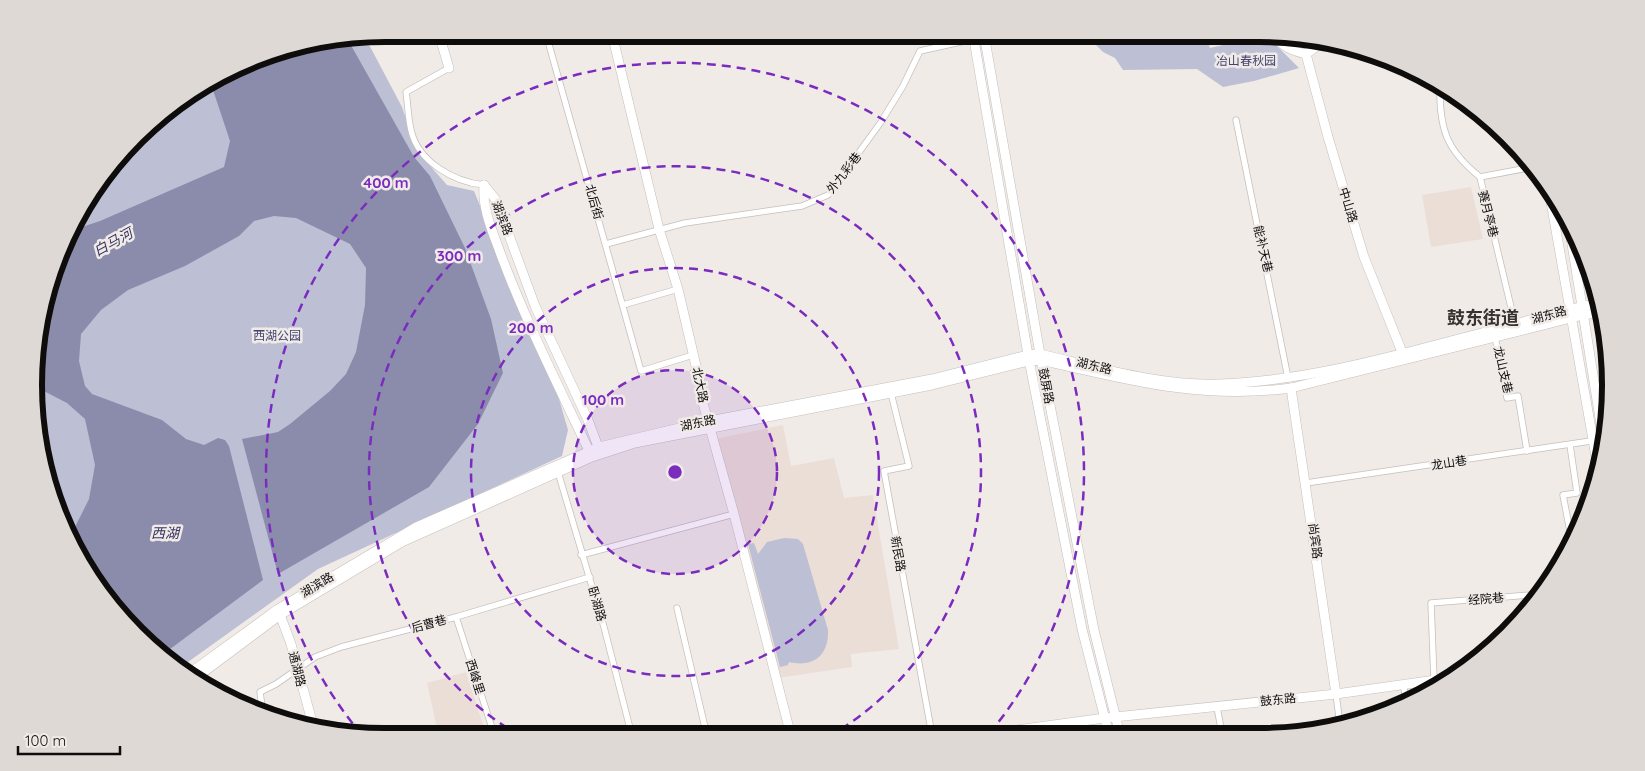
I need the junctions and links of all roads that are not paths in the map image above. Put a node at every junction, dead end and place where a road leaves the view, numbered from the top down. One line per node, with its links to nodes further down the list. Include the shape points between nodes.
1 (441, 42): 10 (main road)
2 (548, 42): 18 (street, 北后街)
3 (614, 42): 17 (main road, 北大路)
4 (952, 42): 17 (street, 外九彩巷, via 920,51 881,122 828,195 802,206)
5 (975, 42): 31 (main road, 鼓屏路)
6 (985, 42): 30 (main road, 鼓屏路)
7 (1279, 43): 9 (main road)
8 (1316, 47): 9 (main road)
9 (1306, 54): 28 (main road, 中山路, via 1362,248)
10 (449, 68): 15 (street, via 406,92 411,132 423,154 442,171 470,183)
11 (1440, 93): 14 (street, 赛月亭巷, via 1449,146 1464,165)
12 (1236, 120): 32 (street, 能补天巷)
13 (1525, 169): 14 (street)
14 (1480, 177): 26 (street, 赛月亭巷)
15 (484, 185): 40 (main road, 湖滨路, via 496,200); 40 (main road, 湖滨路, via 483,202 507,270 544,356)
16 (1552, 206): 25 (main road)
17 (659, 229): 18 (street, 外九彩巷); 20 (main road, 北大路)
18 (606, 244): 21 (street, 北后街)
19 (1572, 245): 23 (main road)
20 (678, 289): 21 (street); 29 (main road, 北大路)
21 (623, 305): 29 (street, 北后街, via 641,370)
22 (1593, 306): 23 (main road, 湖东路)
23 (1582, 310): 24 (main road, 湖东路); 25 (main road, 湖东路); 35 (main road)
24 (1594, 311)
25 (1571, 314): 26 (main road, 湖东路); 27 (main road, 湖东路); 37 (main road)
26 (1515, 324): 28 (main road, 湖东路)
27 (1495, 337): 33 (main road, 湖东路); 39 (street, 龙山支巷, via 1507,398 1518,396)
28 (1402, 352): 32 (main road, 湖东路)
29 (693, 355): 36 (main road, 北大路)
30 (1040, 357): 31 (main road, 湖东路); 32 (main road, 湖东路, via 1194,384); 33 (main road, 湖东路, via 1114,378 1192,391 1252,392); 61 (main road, 鼓屏路, via 1094,630)
31 (1029, 358): 34 (main road, 湖东路); 36 (main road, 湖东路); 62 (main road, 鼓屏路, via 1082,629)
32 (1288, 378)
33 (1292, 388): 43 (main road, 尚宾路)
34 (892, 393): 36 (main road, 湖东路); 69 (street, 新民路, via 909,466 884,471)
35 (1601, 423)
36 (710, 424): 40 (main road, 湖东路); 44 (main road, 北大路)
37 (1592, 442): 38 (street, 龙山巷); 41 (main road)
38 (1570, 444): 39 (street, 龙山巷); 45 (street, via 1577,493 1563,495)
39 (1527, 451): 43 (street, 龙山巷)
40 (595, 453): 42 (main road, 湖滨路); 50 (main road, 湖滨路, via 416,527)
41 (1595, 457)
42 (558, 472): 46 (street, 卧湖路); 50 (main road, 湖滨路, via 402,542)
43 (1306, 483): 57 (main road, 尚宾路)
44 (734, 514): 46 (street); 68 (main road, 北大路)
45 (1570, 531)
46 (581, 555): 47 (street, 卧湖路)
47 (590, 577): 51 (street, 后曹巷); 66 (street, 卧湖路)
48 (1531, 595): 55 (street, 经院巷, via 1431,603)
49 (677, 608): 67 (street)
50 (279, 612): 52 (main road, 湖滨路); 53 (main road, 通湖路); 54 (main road, 湖滨路)
51 (456, 616): 53 (street, 后曹巷, via 341,647 315,657); 65 (street, 西峰里)
52 (194, 670)
53 (297, 670): 59 (street, 后曹巷, via 260,692); 64 (main road, 通湖路)
54 (200, 674)
55 (1434, 680): 56 (main road, 鼓东路)
56 (1403, 684): 57 (main road, 鼓东路); 58 (street)
57 (1336, 694): 60 (main road, 鼓东路); 63 (street)
58 (1405, 696)
59 (262, 705)
60 (1217, 707): 61 (main road, 鼓东路); 73 (street)
61 (1117, 717): 62 (main road, 鼓东路); 72 (main road, 鼓屏路)
62 (1105, 718): 70 (main road, 鼓东路); 71 (main road, 鼓屏路)
63 (1339, 719)
64 (311, 720)
65 (492, 728)
66 (630, 728)
67 (705, 728)
68 (789, 728)
69 (931, 728)
70 (1031, 728)
71 (1107, 728)
72 (1119, 728)
73 (1221, 728)

